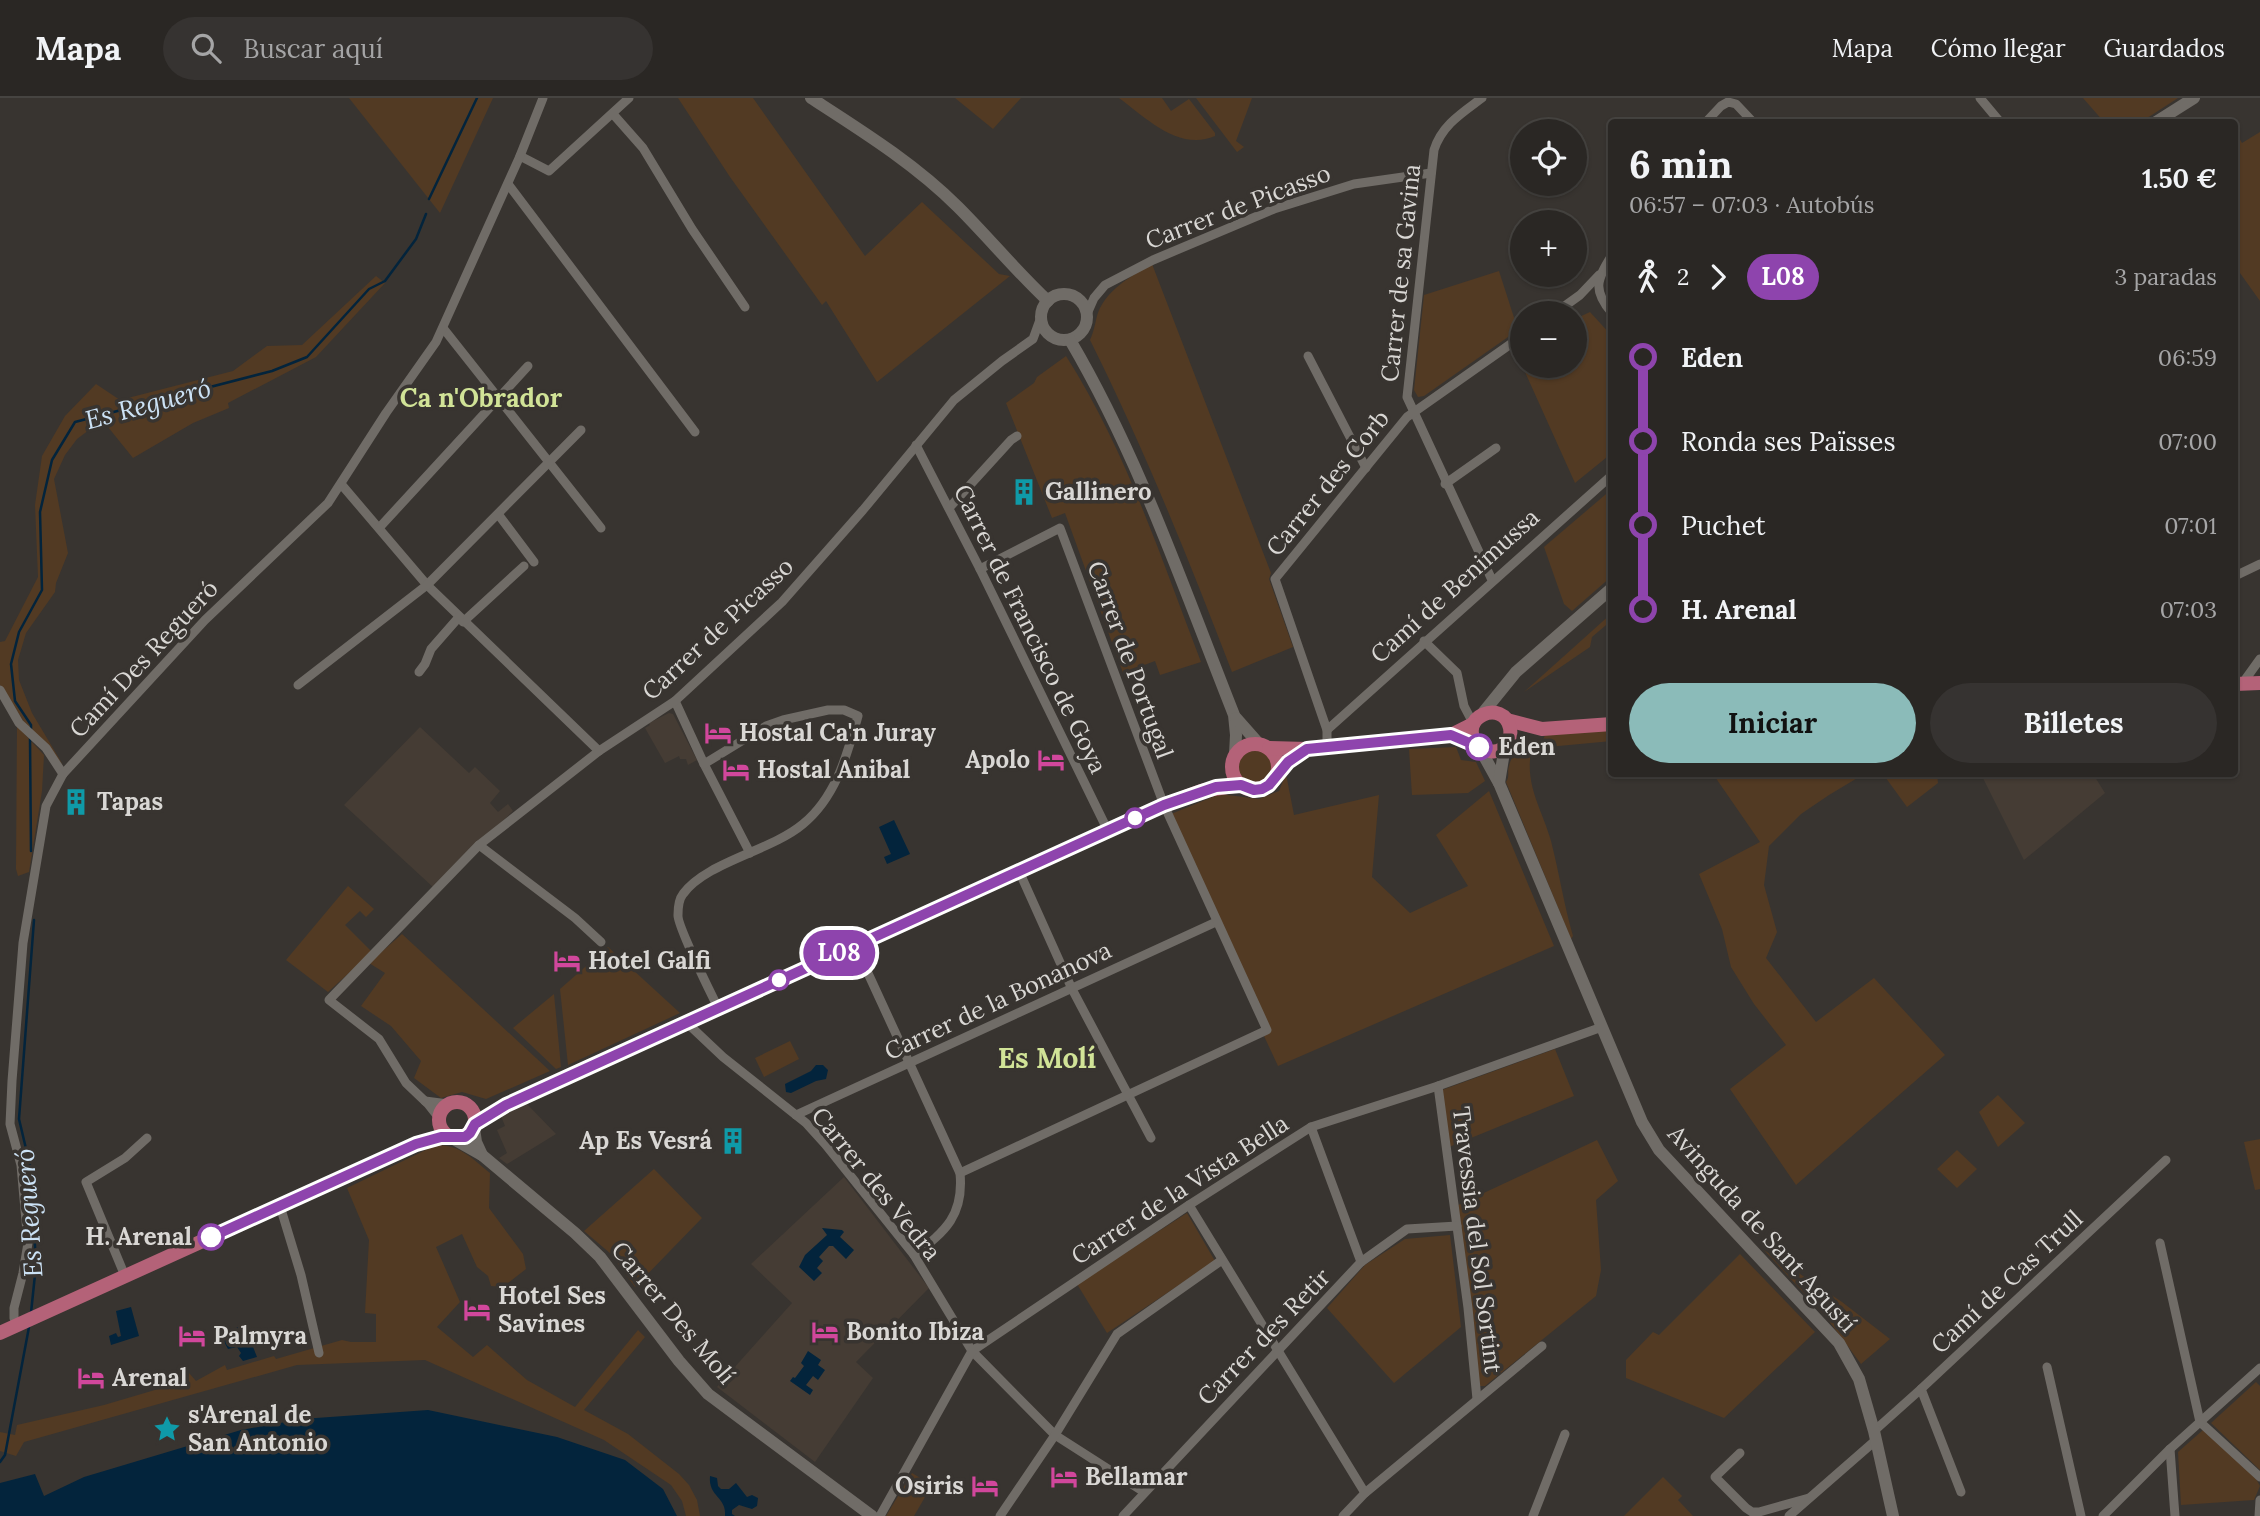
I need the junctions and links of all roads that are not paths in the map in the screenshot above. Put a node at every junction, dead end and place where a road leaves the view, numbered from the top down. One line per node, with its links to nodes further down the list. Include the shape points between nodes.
1 (543, 98): 12 (street, Camí Des Regueró)
2 (629, 98): 7 (street)
3 (811, 98): 18 (street, via 909,165)
4 (1482, 98): 13 (street, Carrer de sa Gavina, via 1443,131 1434,149)
5 (1980, 98): 10 (street)
6 (2194, 98): 11 (street)
7 (613, 114): 12 (street, via 549,171); 21 (street, via 643,148)
8 (1709, 119): 9 (street, via 1728,102)
9 (1750, 119)
10 (1998, 119)
11 (2161, 119)
12 (520, 156): 14 (street, Camí Des Regueró)
13 (1432, 173): 23 (street, Carrer de Picasso, via 1354,184 1275,208 1105,285); 31 (street, Carrer de sa Gavina, via 1406,397)
14 (508, 184): 25 (street, Camí Des Regueró); 33 (street)
15 (1608, 262): 16 (street)
16 (1600, 275): 17 (street); 20 (street)
17 (1580, 295): 19 (street); 20 (street)
18 (1048, 301): 23 (street, via 1072,296); 24 (street)
19 (1572, 301)
20 (1603, 303): 22 (street)
21 (745, 307)
22 (1608, 309)
23 (1087, 314): 26 (street, via 1085,327)
24 (1041, 317): 26 (street, via 1050,335); 35 (street, Carrer de Picasso, via 1033,339 954,400)
25 (443, 328): 30 (street); 40 (street, Camí Des Regueró)
26 (1070, 340): 62 (street, via 1132,463)
27 (1510, 344): 31 (street, Carrer des Corb)
28 (1308, 356): 38 (street)
29 (528, 366): 30 (street)
30 (496, 398): 37 (street); 44 (street)
31 (1413, 413): 38 (street, Carrer des Corb); 41 (street, Carrer de sa Gavina)
32 (581, 430): 37 (street)
33 (695, 432)
34 (1017, 436): 42 (street)
35 (916, 445): 42 (street, Carrer de Francisco de Goya); 61 (street, Carrer de Picasso, via 782,602)
36 (1496, 448): 41 (street)
37 (549, 463): 43 (street); 45 (street)
38 (1366, 468): 67 (street, Carrer des Corb, via 1275,579)
39 (1608, 478): 49 (street, Camí de Benimussa)
40 (341, 484): 44 (street); 77 (street, Camí Des Regueró, via 328,503 205,620)
41 (1445, 484): 49 (street, Carrer de sa Gavina)
42 (948, 508): 47 (street, Carrer de Francisco de Goya)
43 (498, 514): 50 (street); 52 (street, via 529,564)
44 (379, 528): 50 (street)
45 (601, 528)
46 (2260, 564): 48 (street)
47 (980, 569): 82 (street, Carrer de Portugal, via 1060,528); 83 (street, Carrer de Francisco de Goya)
48 (2238, 575)
49 (1492, 580): 53 (street, Camí de Benimussa)
50 (427, 585): 52 (street); 58 (street)
51 (1608, 592): 59 (street)
52 (461, 619): 55 (street, via 431,649); 74 (street)
53 (1424, 641): 64 (street, via 1457,673 1464,706); 67 (street, Camí de Benimussa)
54 (2260, 659): 57 (street)
55 (419, 672)
56 (2260, 683): 57 (main road)
57 (2238, 684)
58 (299, 685)
59 (1503, 687): 63 (street); 64 (street)
60 (0, 690): 77 (street, via 24,729 41,742)
61 (675, 701): 74 (street, Carrer de Picasso); 76 (street)
62 (1234, 715): 70 (street); 75 (street)
63 (1506, 719): 64 (main road, via 1496,713); 66 (main road); 69 (main road, via 1511,731)
64 (1476, 720): 68 (main road); 72 (main road, via 1472,736)
65 (1608, 724): 66 (main road)
66 (1542, 729): 69 (main road)
67 (1327, 730): 71 (street)
68 (1451, 735): 71 (main road); 72 (main road)
69 (1507, 744): 72 (main road, via 1495,751); 79 (street)
70 (1264, 746): 73 (main road); 75 (main road, via 1246,745); 78 (main road, via 1277,761)
71 (1327, 746): 73 (main road)
72 (1478, 747): 79 (street, Avinguda de Sant Agustí)
73 (1307, 749): 78 (main road)
74 (599, 751): 84 (street, Carrer de Picasso)
75 (1234, 756): 80 (main road, via 1232,772); 81 (main road)
76 (704, 764): 85 (street); 85 (street, via 783,720 828,710 858,716 845,762 820,805 789,834)
77 (63, 774): 120 (street, Camí Des Regueró, via 46,806 23,943 12,1081 10,1124 21,1165 28,1243 14,1318)
78 (1277, 774): 80 (main road, via 1262,789)
79 (1499, 783): 93 (street, Avinguda de Sant Agustí)
80 (1241, 785): 81 (main road)
81 (1201, 791): 82 (main road)
82 (1164, 805): 83 (main road); 87 (street, Carrer de Portugal)
83 (1108, 831): 86 (main road)
84 (479, 845): 88 (street); 97 (street, Carrer de Picasso, via 329,1000 379,1039 406,1083)
85 (750, 853): 91 (street, via 693,883 681,897 677,918)
86 (1019, 872): 89 (main road); 90 (street)
87 (1216, 922): 90 (street, Carrer de la Bonanova); 96 (street, Carrer de Portugal, via 1267,1030)
88 (600, 942)
89 (855, 945): 91 (main road); 94 (street)
90 (1072, 989): 94 (street, Carrer de la Bonanova); 96 (street)
91 (718, 1008): 92 (main road)
92 (687, 1023): 99 (main road); 101 (street, Carrer des Vedra)
93 (1602, 1027): 95 (street, Carrer de la Vista Bella); 133 (street, Avinguda de Sant Agustí, via 1642,1122 1659,1150 1839,1343 1859,1379)
94 (909, 1064): 101 (street, Carrer de la Bonanova); 111 (street)
95 (1438, 1086): 104 (street, Carrer de la Vista Bella); 114 (street, Travessia del Sol Sortint)
96 (1128, 1095): 107 (street); 111 (street)
97 (423, 1100): 98 (street); 102 (street)
98 (448, 1104): 100 (main road, via 463,1103); 102 (main road)
99 (506, 1105): 100 (main road); 103 (main road)
100 (472, 1109): 103 (main road)
101 (796, 1115): 116 (street, Carrer des Vedra)
102 (439, 1119): 105 (main road, via 441,1129); 108 (main road)
103 (474, 1126): 105 (main road, via 465,1137); 109 (street)
104 (1311, 1127): 112 (street, Carrer de la Vista Bella); 118 (street)
105 (450, 1137): 108 (main road); 109 (street, Carrer Des Molí)
106 (147, 1138): 119 (street, via 86,1182)
107 (1151, 1138)
108 (416, 1144): 113 (main road)
109 (482, 1155): 142 (street, Carrer Des Molí, via 600,1257 708,1394)
110 (2166, 1160): 128 (street, Camí de Cas Trull)
111 (960, 1173): 116 (street, via 954,1216)
112 (1189, 1205): 117 (street); 123 (street, Carrer de la Vista Bella)
113 (280, 1206): 119 (main road); 125 (street)
114 (1457, 1226): 118 (street, Carrer des Retir, via 1407,1229); 129 (street, Travessia del Sol Sortint)
115 (2160, 1243): 130 (street)
116 (914, 1255): 123 (street, Carrer des Vedra)
117 (1222, 1260): 124 (street); 132 (street, via 1117,1334)
118 (1361, 1262): 124 (street, Carrer des Retir)
119 (125, 1276): 120 (main road)
120 (26, 1320): 121 (main road)
121 (0, 1334)
122 (1542, 1346): 129 (street)
123 (972, 1351): 132 (street, Carrer des Vedra); 143 (street, Carrer de la Vista Bella)
124 (1279, 1351): 137 (street, Carrer des Retir); 139 (street)
125 (319, 1353)
126 (2047, 1367): 150 (street)
127 (2260, 1368): 130 (street)
128 (1921, 1389): 133 (street, Camí de Cas Trull); 138 (street)
129 (1477, 1399): 139 (street)
130 (2200, 1422): 134 (street); 136 (street)
131 (1565, 1434): 147 (street)
132 (1055, 1435): 137 (street, Carrer des Vedra); 144 (street)
133 (1875, 1435): 140 (street, Camí de Cas Trull); 149 (street, Avinguda de Sant Agustí)
134 (2170, 1449): 151 (street); 152 (street)
135 (1740, 1453): 140 (street, via 1715,1477 1749,1510 1759,1512)
136 (2260, 1477)
137 (1144, 1492): 145 (street, Carrer des Retir)
138 (1961, 1492)
139 (1365, 1493): 146 (street)
140 (1809, 1498): 148 (street, Camí de Cas Trull)
141 (2260, 1500): 153 (street)
142 (872, 1516)
143 (880, 1516)
144 (1000, 1516)
145 (1123, 1516)
146 (1343, 1516)
147 (1533, 1516)
148 (1788, 1516)
149 (1893, 1516)
150 (2081, 1516)
151 (2103, 1516)
152 (2175, 1516)
153 (2259, 1516)

